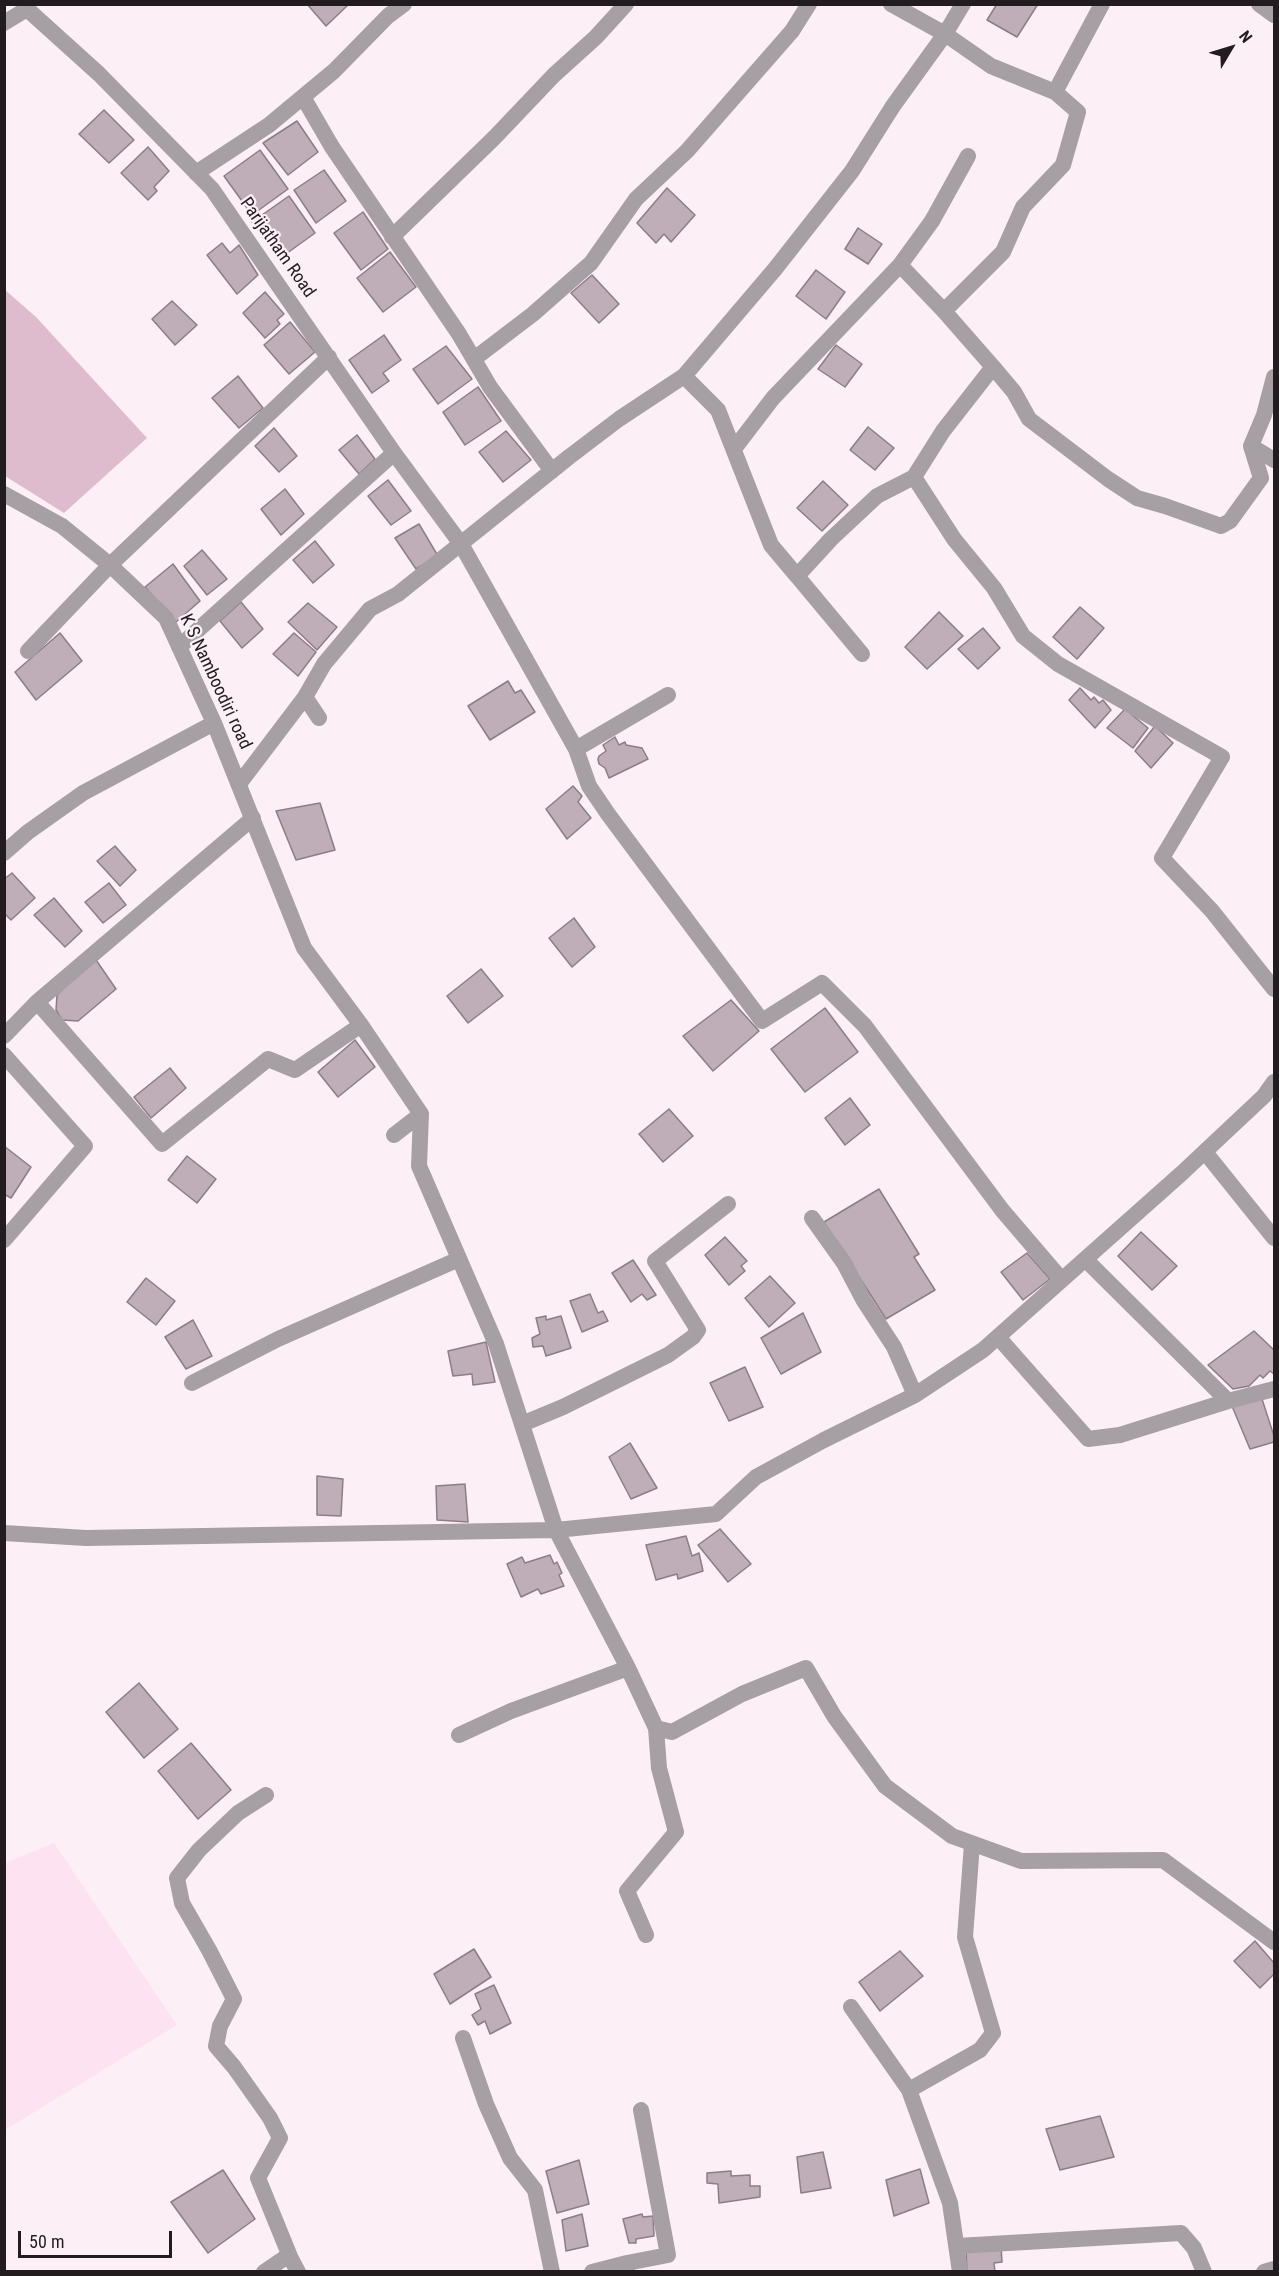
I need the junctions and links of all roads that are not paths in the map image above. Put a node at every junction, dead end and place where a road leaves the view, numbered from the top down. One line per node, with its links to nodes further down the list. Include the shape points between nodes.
1 (404, 4): 13 (street)
2 (626, 4): 16 (street)
3 (809, 4): 20 (street, via 792,31 687,152 636,199 591,263)
4 (891, 4): 11 (street)
5 (963, 4): 11 (street)
6 (1102, 4): 12 (street)
7 (1259, 4): 9 (street)
8 (27, 7): 10 (street); 15 (street, Parijatham Road)
9 (1275, 15)
10 (4, 23)
11 (945, 34): 12 (street, via 991,66); 22 (street, via 852,171)
12 (1055, 92): 18 (street, via 1078,112 1063,165 1023,207 1003,252)
13 (303, 97): 15 (street, via 269,125); 16 (street)
14 (968, 156): 17 (street, via 932,221)
15 (196, 172): 19 (street, Parijatham Road, via 212,189)
16 (392, 237): 20 (street)
17 (900, 265): 18 (street); 25 (street, via 773,398)
18 (944, 311): 21 (street)
19 (329, 357): 26 (street, Parijatham Road); 32 (street)
20 (474, 359): 28 (street)
21 (993, 366): 24 (street, via 1029,419 1108,479 1137,498 1214,524 1221,526 1230,521 1261,478); 29 (street, via 943,431)
22 (684, 376): 25 (street, via 718,410); 28 (street)
23 (1275, 377): 24 (street)
24 (1251, 446): 27 (street)
25 (735, 449): 33 (street, via 771,545)
26 (394, 453): 31 (street, Parijatham Road); 34 (street)
27 (1275, 460)
28 (552, 471): 31 (street)
29 (914, 477): 33 (street, via 877,496); 45 (street, via 954,539 994,588 1023,636 1058,664 1222,758 1162,858 1212,911)
30 (4, 494): 32 (street, K S Namboodiri road, via 62,526)
31 (461, 544): 38 (street, via 398,594 370,609 324,664); 41 (street, Parijatham Road)
32 (110, 566): 34 (street, K S Namboodiri road, via 166,618); 35 (street)
33 (797, 576): 36 (street)
34 (179, 647): 40 (street, K S Namboodiri road)
35 (28, 651)
36 (862, 654)
37 (668, 695): 41 (street)
38 (304, 697): 39 (street); 42 (street)
39 (319, 718)
40 (214, 723): 42 (street, K S Namboodiri road); 44 (street, via 83,793)
41 (576, 749): 60 (street, Parijatham Road, via 589,786 608,814 762,1021 822,983 865,1026 1002,1210)
42 (239, 784): 43 (street, K S Namboodiri road)
43 (253, 818): 46 (street); 47 (street, K S Namboodiri road, via 304,948)
44 (4, 853)
45 (1275, 989)
46 (38, 1002): 47 (street, via 162,1143 268,1059 296,1070); 48 (street)
47 (361, 1025): 51 (street, K S Namboodiri road)
48 (4, 1036)
49 (4, 1055): 57 (street, via 86,1146)
50 (1275, 1082): 53 (street)
51 (421, 1114): 52 (street); 58 (street, via 418,1166)
52 (394, 1135)
53 (1204, 1152): 56 (street); 59 (street)
54 (728, 1204): 66 (street, via 655,1261 698,1330 693,1337 668,1355)
55 (812, 1218): 64 (street, via 894,1347)
56 (1275, 1238)
57 (4, 1240)
58 (459, 1259): 62 (street); 66 (street, via 496,1344)
59 (1086, 1260): 60 (street); 65 (street)
60 (1061, 1279): 61 (street)
61 (998, 1336): 64 (street); 65 (street, via 1088,1439 1120,1435)
62 (192, 1383)
63 (1275, 1389): 65 (street)
64 (915, 1395): 67 (street, via 756,1477 716,1514)
65 (1228, 1401)
66 (522, 1424): 67 (street)
67 (556, 1530): 68 (street, via 86,1538); 69 (street)
68 (4, 1533)
69 (628, 1668): 70 (street); 71 (street, via 511,1711)
70 (656, 1728): 73 (street, via 672,1732 742,1694 806,1668 834,1716 885,1785 952,1836); 74 (street, via 659,1767 676,1832 627,1891)
71 (459, 1735)
72 (266, 1795): 81 (street, via 238,1813 199,1850 177,1878 182,1903 234,1999 220,2026 216,2046 270,2118 280,2138 258,2178)
73 (972, 1844): 75 (street, via 1021,1861 1163,1860); 78 (street, via 965,1937 993,2033 980,2050)
74 (646, 1935)
75 (1275, 1942)
76 (851, 2007): 78 (street)
77 (463, 2038): 85 (street, via 510,2158 535,2190)
78 (909, 2090): 80 (street, via 950,2203)
79 (641, 2110): 82 (street, via 668,2255)
80 (957, 2246): 87 (street); 88 (street, via 1180,2233 1194,2248)
81 (295, 2265): 84 (street, via 289,2255)
82 (627, 2267): 86 (street)
83 (1275, 2269): 89 (street)
84 (264, 2271)
85 (552, 2271)
86 (592, 2271)
87 (960, 2271)
88 (1204, 2271)
89 (1264, 2271)

